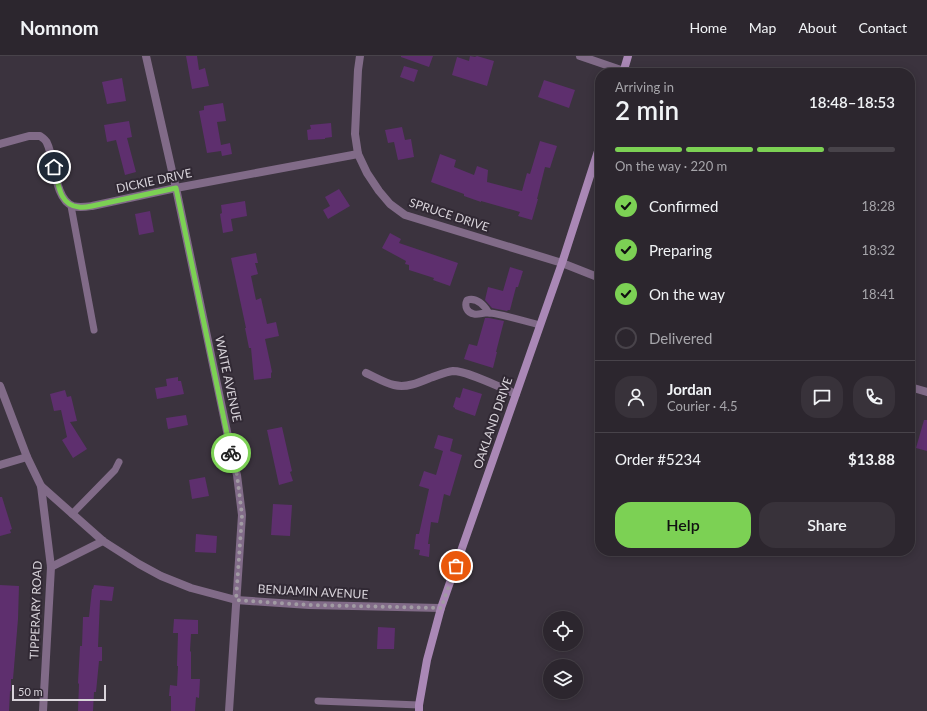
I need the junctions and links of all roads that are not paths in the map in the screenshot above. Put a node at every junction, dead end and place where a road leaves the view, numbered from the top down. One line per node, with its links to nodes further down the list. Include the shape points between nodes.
1 (146, 56): 10 (street, WAITE AVENUE)
2 (360, 56): 8 (street, SPRUCE DRIVE, via 355,134)
3 (580, 56): 5 (street)
4 (628, 56): 6 (main road)
5 (612, 68)
6 (624, 68)
7 (0, 144): 11 (street, via 29,136 40,136 47,142 60,192)
8 (358, 154): 10 (street, DICKIE DRIVE); 12 (street, SPRUCE DRIVE, via 379,191 390,204 405,215)
9 (595, 161): 12 (main road, OAKLAND DRIVE)
10 (176, 188): 11 (street, DICKIE DRIVE, via 92,206); 29 (street, WAITE AVENUE, via 237,475 242,515)
11 (71, 206): 16 (lane)
12 (562, 263): 13 (street, SPRUCE DRIVE); 15 (main road, OAKLAND DRIVE)
13 (595, 276)
14 (489, 313): 15 (lane)
15 (540, 325): 21 (main road, OAKLAND DRIVE)
16 (94, 330)
17 (366, 373): 21 (street, via 400,386 452,371 475,377)
18 (0, 386): 22 (street, BENJAMIN AVENUE)
19 (915, 388): 20 (street)
20 (927, 392)
21 (516, 394): 30 (main road, OAKLAND DRIVE)
22 (27, 456): 24 (street); 25 (street, BENJAMIN AVENUE)
23 (119, 462): 26 (lane, via 115,470)
24 (0, 465)
25 (41, 486): 26 (street, BENJAMIN AVENUE); 28 (street, TIPPERARY ROAD)
26 (72, 514): 27 (street, BENJAMIN AVENUE)
27 (102, 541): 28 (street); 29 (street, BENJAMIN AVENUE, via 161,576 190,588)
28 (51, 568): 33 (street, TIPPERARY ROAD)
29 (236, 600): 30 (street, BENJAMIN AVENUE, via 309,605); 34 (street, WAITE AVENUE)
30 (441, 608): 32 (main road, OAKLAND DRIVE, via 427,660)
31 (318, 701): 32 (lane)
32 (419, 708)
33 (43, 711)
34 (229, 711)

